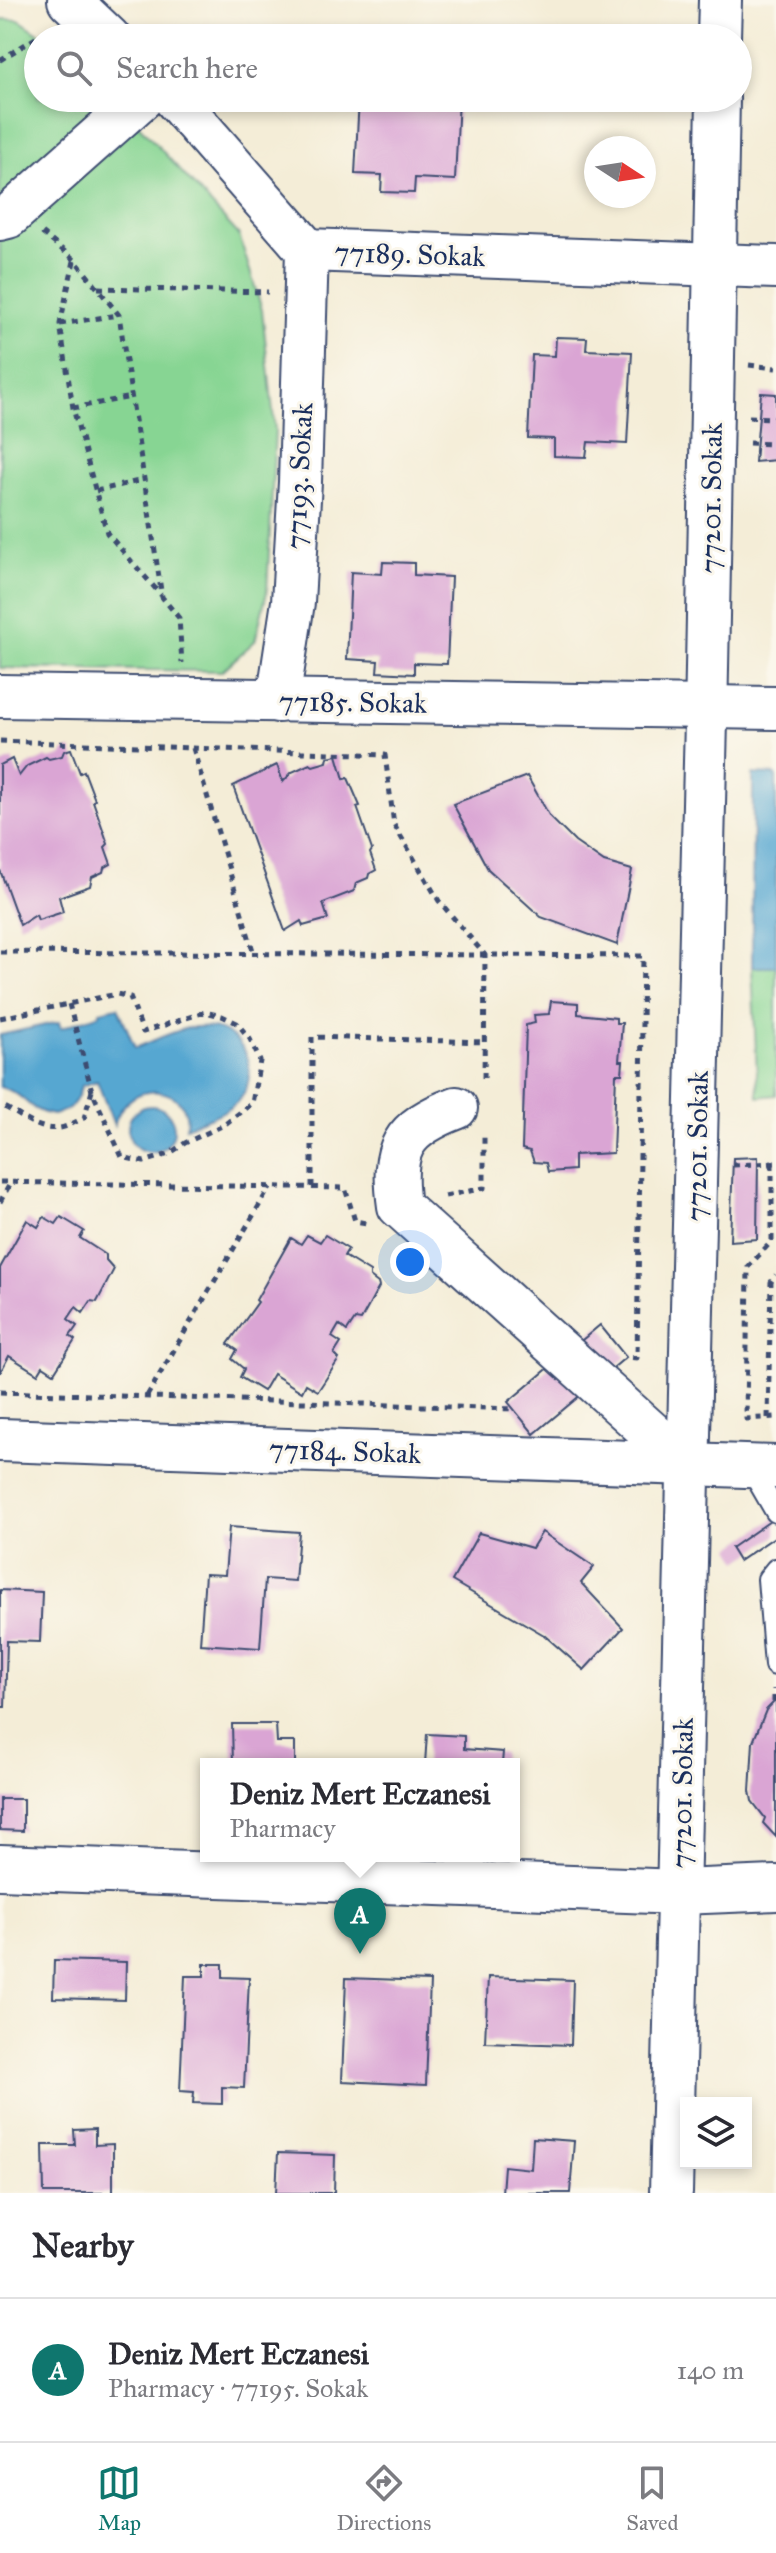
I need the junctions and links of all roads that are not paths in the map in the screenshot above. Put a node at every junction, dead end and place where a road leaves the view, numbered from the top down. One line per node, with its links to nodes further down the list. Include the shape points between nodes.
1 (720, 0): 4 (street)
2 (72, 4): 3 (street)
3 (94, 24)
4 (719, 24)
5 (126, 112): 8 (street)
6 (186, 112): 9 (street, 77189. Sokak)
7 (718, 112): 10 (street, 77201. Sokak)
8 (0, 219)
9 (307, 250): 10 (street, 77189. Sokak); 13 (street, 77193. Sokak, via 293,602)
10 (716, 266): 11 (street, 77189. Sokak); 14 (street, 77201. Sokak)
11 (776, 267)
12 (0, 696): 13 (street, 77185. Sokak)
13 (278, 701): 14 (street, 77185. Sokak)
14 (707, 708): 15 (street, 77185. Sokak); 18 (street, 77201. Sokak)
15 (776, 708)
16 (456, 1108): 18 (street, via 433,1117 400,1145 395,1176 399,1206)
17 (0, 1440): 18 (street, 77184. Sokak)
18 (690, 1463): 19 (street, 77184. Sokak); 25 (street, 77201. Sokak)
19 (763, 1467): 20 (lane)
20 (776, 1512)
21 (776, 1569): 22 (lane, via 768,1579)
22 (775, 1665)
23 (0, 1867): 25 (main road)
24 (776, 1888): 25 (main road)
25 (680, 1892): 26 (street, 77201. Sokak)
26 (671, 2193)

